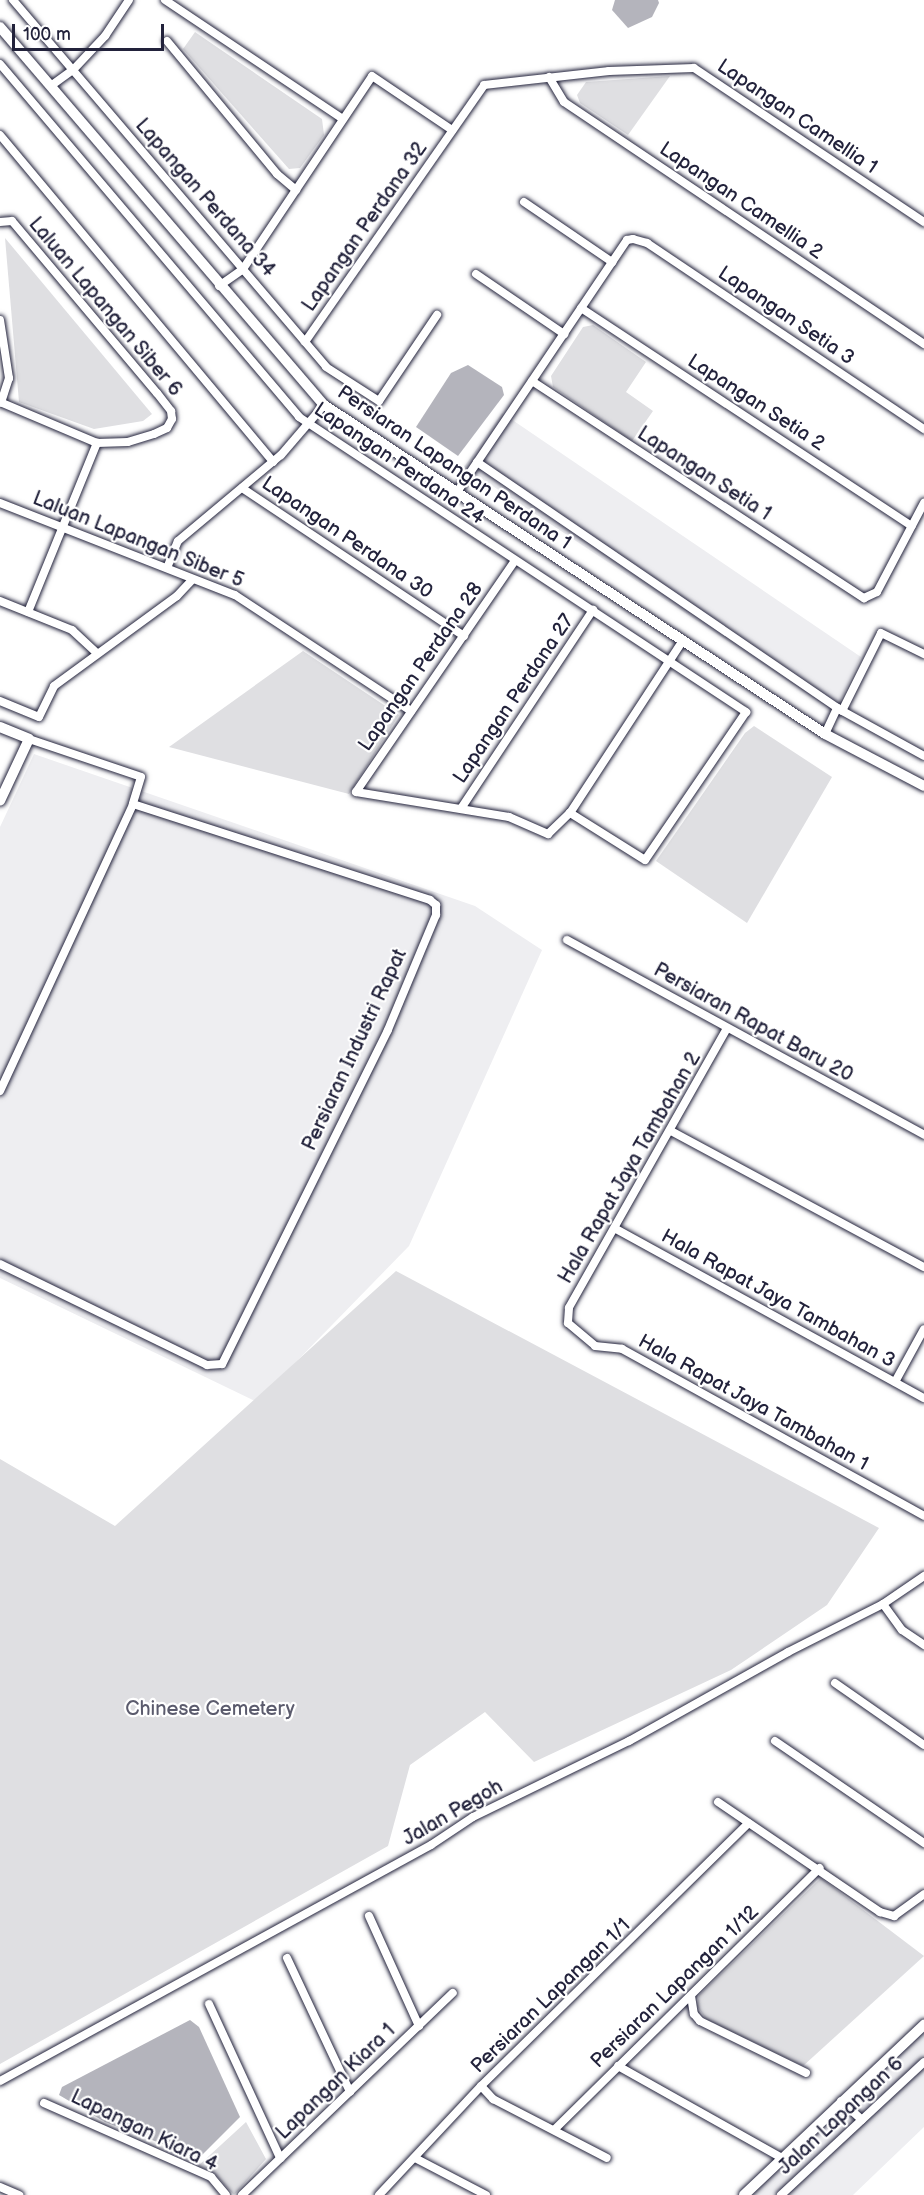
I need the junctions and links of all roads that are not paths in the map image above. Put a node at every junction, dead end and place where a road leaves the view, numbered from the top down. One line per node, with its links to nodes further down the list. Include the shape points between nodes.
1 (13, 0): 7 (street, Lapangan Perdana 34)
2 (129, 0): 7 (street, via 105,36)
3 (165, 0): 10 (street)
4 (0, 27): 9 (street, Persiaran Lapangan Perdana 1)
5 (167, 41): 13 (street, via 277,174)
6 (0, 64): 30 (street, Lapangan Perdana 24, via 272,388)
7 (73, 70): 9 (street); 18 (street, Lapangan Perdana 34)
8 (549, 77): 11 (street, Lapangan Camellia 1, via 484,84); 16 (street, Lapangan Camellia 1, via 694,68); 26 (street, Lapangan Camellia 2, via 564,102)
9 (52, 85): 20 (street, Persiaran Lapangan Perdana 1)
10 (344, 119): 11 (street, via 372,76); 13 (street)
11 (452, 130): 25 (street, Lapangan Perdana 32)
12 (0, 135): 33 (street)
13 (296, 190): 18 (street)
14 (524, 202): 17 (street)
15 (0, 222): 32 (street, Laluan Lapangan Siber 6, via 12,221 171,411 167,428 128,442)
16 (924, 222)
17 (612, 262): 21 (street); 31 (street, Lapangan Setia 3, via 627,240 640,238)
18 (243, 269): 20 (street); 25 (street, Lapangan Perdana 34)
19 (476, 274): 24 (street)
20 (219, 286): 29 (street, Persiaran Lapangan Perdana 1)
21 (581, 308): 24 (street); 39 (street, Lapangan Setia 2)
22 (437, 315): 25 (street, Lapangan Perdana 34, via 383,398 372,399 326,367)
23 (0, 320): 28 (street, via 9,378)
24 (564, 334): 27 (street)
25 (305, 342)
26 (924, 344)
27 (532, 381): 34 (street); 39 (street, Lapangan Setia 1, via 859,596 875,596)
28 (0, 402): 32 (street, Laluan Lapangan Siber 6)
29 (324, 405): 30 (street); 36 (street, Persiaran Lapangan Perdana 1)
30 (310, 423): 33 (street); 41 (street, Lapangan Perdana 24)
31 (924, 429)
32 (97, 443): 40 (street)
33 (273, 462): 35 (street)
34 (477, 462): 36 (street); 53 (street)
35 (242, 488): 42 (street, via 178,542); 47 (street, Lapangan Perdana 30)
36 (457, 492): 48 (street, Persiaran Lapangan Perdana 1)
37 (0, 503): 40 (street, Laluan Lapangan Siber 5)
38 (924, 503): 39 (street)
39 (912, 526)
40 (63, 527): 42 (street, Laluan Lapangan Siber 5); 46 (street)
41 (514, 562): 45 (street, Lapangan Perdana 24); 47 (street, Lapangan Perdana 28)
42 (167, 568): 43 (street, Laluan Lapangan Siber 5)
43 (192, 580): 49 (street, via 177,596); 54 (street, Laluan Lapangan Siber 5, via 235,595)
44 (0, 601): 46 (street)
45 (593, 610): 51 (street, Lapangan Perdana 24); 62 (street, Lapangan Perdana 27)
46 (28, 612): 49 (street, via 84,637)
47 (464, 636): 54 (street, Lapangan Perdana 28)
48 (683, 640): 51 (street); 56 (street, Persiaran Lapangan Perdana 1)
49 (97, 653): 52 (street, via 54,686 39,717)
50 (924, 654): 53 (street, via 881,633)
51 (670, 664): 63 (street); 63 (street, Lapangan Perdana 24, via 746,712 645,860)
52 (0, 701)
53 (840, 710): 56 (street); 58 (street)
54 (411, 711): 62 (street, Lapangan Perdana 28, via 356,792)
55 (0, 727): 57 (street)
56 (825, 734): 59 (street, Persiaran Lapangan Perdana 1)
57 (29, 739): 60 (street); 61 (street, via 141,777)
58 (924, 756)
59 (924, 786)
60 (0, 801)
61 (133, 804): 66 (street); 70 (street, Persiaran Industri Rapat, via 430,900 436,905 436,915 388,1030 222,1364 207,1365)
62 (462, 807): 63 (street, via 509,816 548,834)
63 (570, 813)
64 (567, 940): 65 (street, Persiaran Rapat Baru 20)
65 (726, 1030): 67 (street, Hala Rapat Jaya Tambahan 2); 68 (street, Persiaran Rapat Baru 20)
66 (0, 1091)
67 (671, 1131): 69 (street, Hala Rapat Jaya Tambahan 2); 71 (street)
68 (924, 1135)
69 (616, 1229): 72 (street, Hala Rapat Jaya Tambahan 2, via 569,1308); 74 (street, Hala Rapat Jaya Tambahan 3)
70 (0, 1264)
71 (924, 1267)
72 (568, 1323): 76 (street, Hala Rapat Jaya Tambahan 1, via 595,1346 622,1349)
73 (924, 1329): 74 (street)
74 (895, 1382): 75 (street, Hala Rapat Jaya Tambahan 3)
75 (924, 1398)
76 (924, 1516)
77 (924, 1576): 78 (street, Jalan Pegoh)
78 (883, 1604): 79 (street, via 903,1630); 98 (street, Jalan Pegoh, via 629,1741 473,1817 431,1845)
79 (924, 1645)
80 (835, 1683): 82 (street)
81 (775, 1741): 85 (street)
82 (924, 1745)
83 (718, 1802): 84 (street)
84 (750, 1823): 86 (street); 99 (street, Persiaran Lapangan 1/1)
85 (924, 1843)
86 (820, 1868): 87 (street, via 880,1912 894,1916); 91 (street, Persiaran Lapangan 1/12)
87 (924, 1894)
88 (369, 1916): 94 (street)
89 (287, 1958): 100 (street)
90 (453, 1993): 94 (street, Lapangan Kiara 1)
91 (691, 1996): 96 (street, Persiaran Lapangan 1/12); 97 (street, via 694,2014 700,2021)
92 (209, 2004): 105 (street)
93 (924, 2025): 101 (street)
94 (418, 2026): 100 (street, Lapangan Kiara 1)
95 (924, 2062): 103 (street, Jalan Lapangan 6)
96 (618, 2066): 104 (street, Persiaran Lapangan 1/12); 108 (street)
97 (806, 2073)
98 (0, 2081)
99 (481, 2086): 104 (street, via 494,2099); 106 (street, Persiaran Lapangan 1/1)
100 (350, 2092): 105 (street, Lapangan Kiara 1)
101 (841, 2101): 103 (street); 108 (street)
102 (44, 2103): 111 (street, Lapangan Kiara 4, via 211,2177)
103 (862, 2120): 116 (street, Jalan Lapangan 6)
104 (554, 2130): 107 (street)
105 (280, 2158): 112 (street, Lapangan Kiara 1)
106 (415, 2158): 113 (street, Persiaran Lapangan 1/1); 114 (street)
107 (607, 2158)
108 (782, 2158): 115 (street)
109 (0, 2187): 110 (street)
110 (19, 2195)
111 (226, 2195)
112 (242, 2195)
113 (379, 2195)
114 (486, 2195)
115 (744, 2195)
116 (781, 2195)

